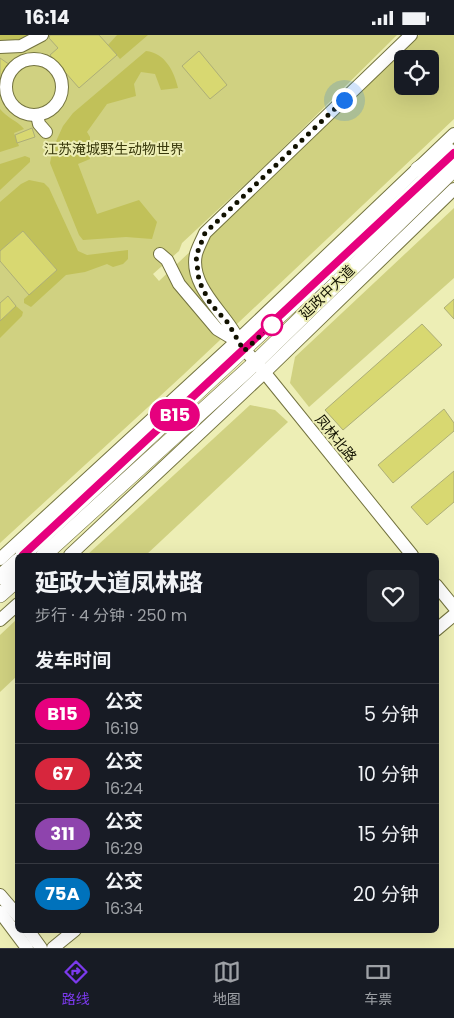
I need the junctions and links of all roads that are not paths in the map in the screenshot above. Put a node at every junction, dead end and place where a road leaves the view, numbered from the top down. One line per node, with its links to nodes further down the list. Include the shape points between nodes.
1 (42, 35): 3 (street)
2 (411, 35): 15 (street, via 205,233 196,256 199,281)
3 (21, 46): 4 (street); 5 (street)
4 (0, 47)
5 (25, 61): 6 (street, via 13,68 8,76 6,95 17,110); 6 (street, via 39,59 48,63 60,76 62,85 58,103 52,110)
6 (37, 115): 7 (street)
7 (46, 132)
8 (454, 134): 11 (street)
9 (454, 146): 11 (main road)
10 (454, 153): 15 (main road, 延政中大道)
11 (418, 169): 15 (street)
12 (454, 169): 16 (main road, 延政中大道)
13 (454, 189): 16 (street)
14 (160, 254): 15 (street, via 179,284 217,329)
15 (240, 346): 16 (street, 凤林北路); 17 (main road, 延政中大道); 21 (street)
16 (260, 368): 18 (main road, 延政中大道); 19 (street); 20 (street, 凤林北路)
17 (26, 553)
18 (46, 553)
19 (72, 553)
20 (410, 553)
21 (0, 559)
22 (15, 564): 23 (main road)
23 (0, 577)
24 (15, 582): 26 (main road)
25 (439, 589): 28 (street)
26 (0, 595)
27 (15, 607): 30 (street)
28 (454, 607)
29 (454, 615): 31 (street)
30 (0, 620)
31 (439, 628)
32 (0, 895): 34 (street)
33 (0, 912): 35 (street)
34 (15, 912)
35 (15, 931)
36 (16, 933): 39 (street)
37 (30, 933): 40 (street)
38 (71, 933): 41 (street)
39 (28, 948)
40 (41, 948)
41 (53, 948)

